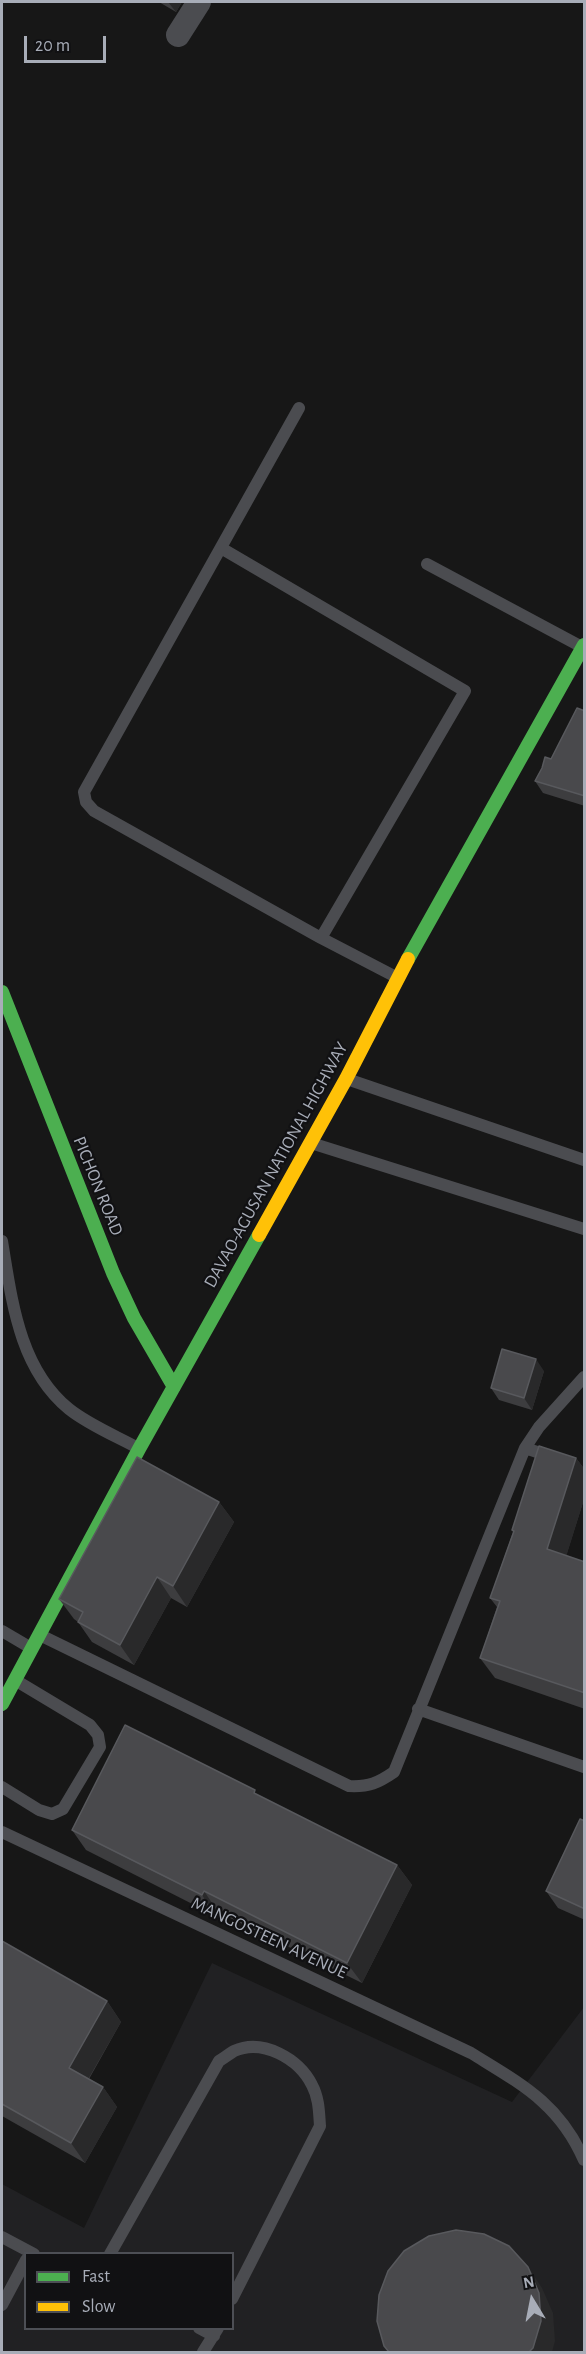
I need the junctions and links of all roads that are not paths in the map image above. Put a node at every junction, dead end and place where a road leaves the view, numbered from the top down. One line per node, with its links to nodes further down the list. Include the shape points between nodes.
1 (199, 2): 2 (street)
2 (178, 35)
3 (299, 408): 4 (lane)
4 (221, 548): 7 (lane, via 84,792 86,802 94,811); 7 (lane, via 465,691)
5 (427, 564): 6 (lane)
6 (584, 646): 8 (main road, DAVAO-AGUSAN NATIONAL HIGHWAY)
7 (321, 938): 8 (lane)
8 (397, 978): 10 (main road, DAVAO-AGUSAN NATIONAL HIGHWAY)
9 (2, 992): 16 (main road, PICHON ROAD, via 113,1273)
10 (346, 1079): 11 (main road, DAVAO-AGUSAN NATIONAL HIGHWAY); 12 (lane)
11 (310, 1143): 13 (lane); 16 (main road, DAVAO-AGUSAN NATIONAL HIGHWAY)
12 (585, 1160)
13 (585, 1229)
14 (2, 1241): 18 (lane, via 11,1298 29,1360 51,1392 71,1410)
15 (585, 1377): 17 (lane, via 538,1427)
16 (174, 1386): 18 (main road, DAVAO-AGUSAN NATIONAL HIGHWAY)
17 (525, 1448): 19 (lane); 25 (lane)
18 (139, 1449): 21 (main road, DAVAO-AGUSAN NATIONAL HIGHWAY)
19 (565, 1461)
20 (2, 1631): 22 (lane)
21 (38, 1634): 22 (main road, DAVAO-AGUSAN NATIONAL HIGHWAY); 25 (lane, via 349,1785 378,1783 394,1772)
22 (31, 1647): 23 (main road, DAVAO-AGUSAN NATIONAL HIGHWAY)
23 (14, 1679): 24 (main road, DAVAO-AGUSAN NATIONAL HIGHWAY); 27 (lane, via 90,1725 98,1735 100,1747 63,1809 52,1814)
24 (2, 1704)
25 (418, 1709): 26 (lane)
26 (585, 1767)
27 (2, 1787)
28 (2, 1832): 29 (lane, MANGOSTEEN AVENUE, via 471,2053 549,2106 565,2124)
29 (585, 2160)
30 (2, 2237): 31 (lane)
31 (25, 2252)
32 (111, 2252): 34 (lane, via 219,2061 236,2050 258,2047 278,2052 299,2067 312,2085 319,2105 320,2126)
33 (24, 2266): 35 (lane)
34 (234, 2296)
35 (2, 2305)
36 (216, 2332): 37 (lane)
37 (203, 2352)

